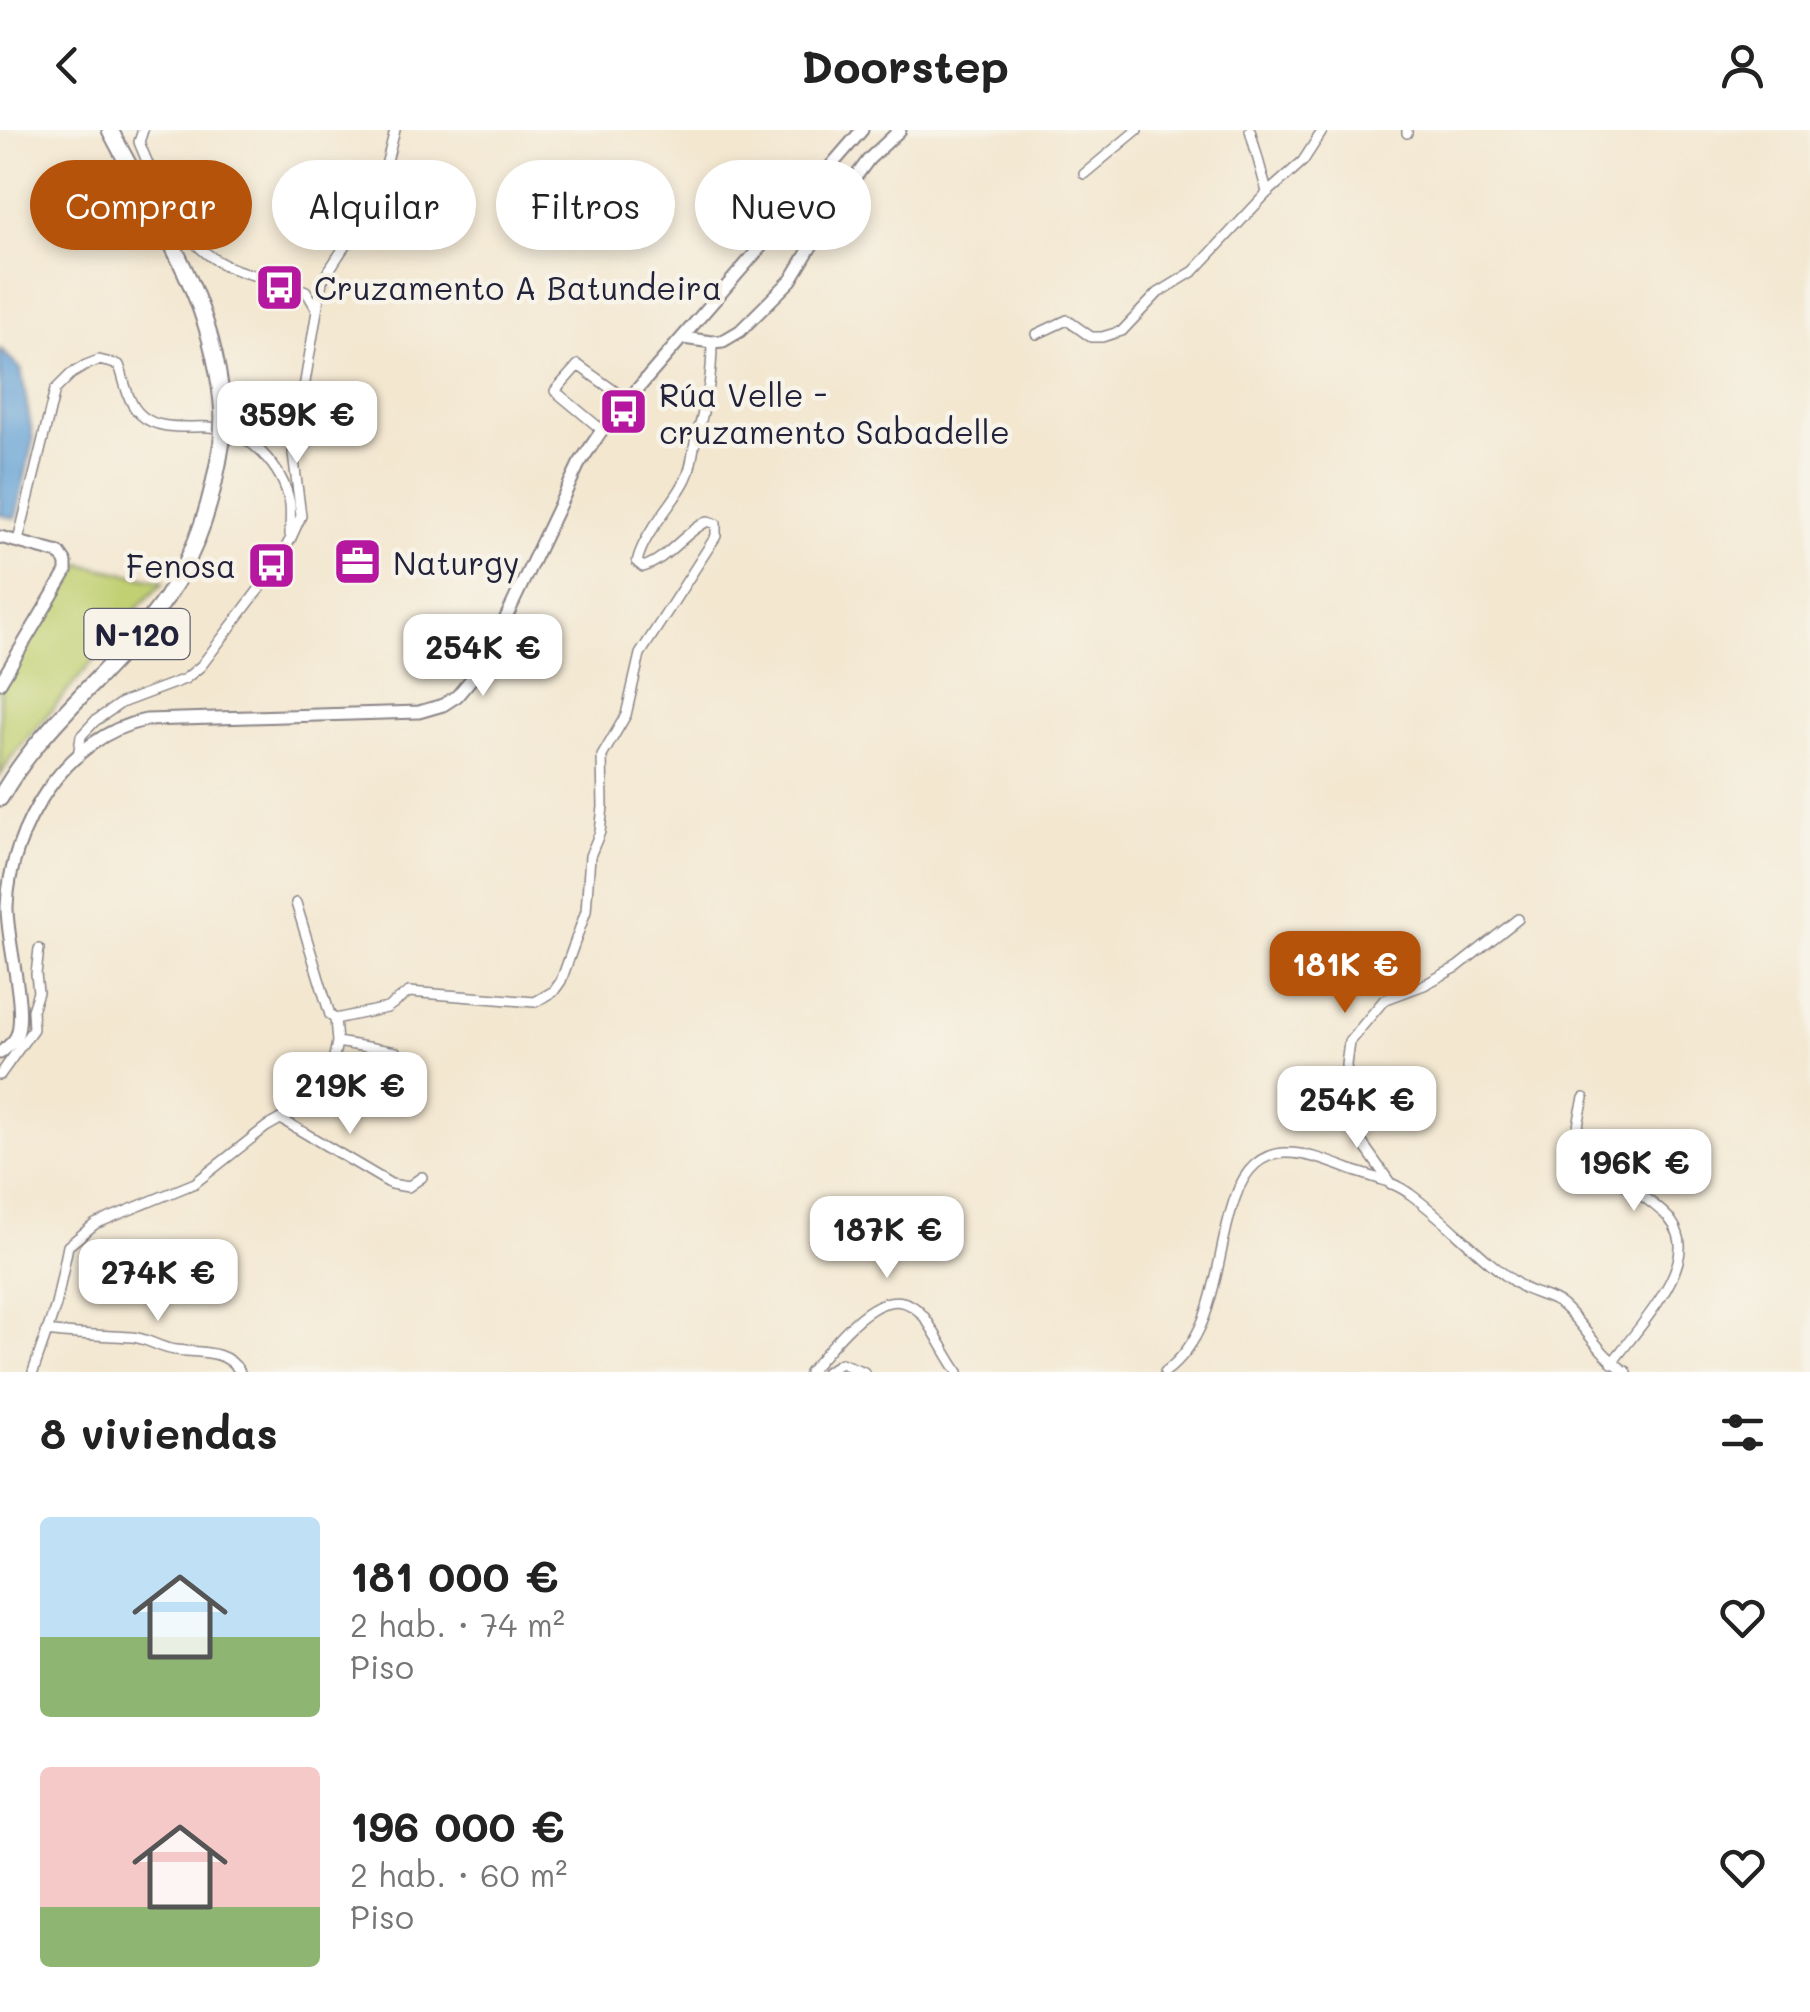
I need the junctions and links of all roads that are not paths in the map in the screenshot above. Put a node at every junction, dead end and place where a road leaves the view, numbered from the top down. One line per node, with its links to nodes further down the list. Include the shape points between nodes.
1 (101, 130): 10 (highway)
2 (110, 130): 11 (highway, N-120)
3 (143, 130): 15 (street, via 139,142 149,167 204,254 306,290)
4 (395, 130): 15 (street, via 382,177 322,281)
5 (862, 130): 17 (street)
6 (900, 130): 18 (street, via 840,198 791,280 740,331)
7 (1136, 130): 12 (street)
8 (1250, 130): 13 (street)
9 (1323, 130): 13 (street, via 1303,161)
10 (119, 160)
11 (126, 160)
12 (1084, 174)
13 (1267, 192): 16 (street, via 1194,271 1158,292 1122,331 1091,336 1067,320)
14 (175, 250): 26 (highway, N-120, bridge, via 214,344 222,440 206,518 180,574 136,635 32,748)
15 (316, 308): 22 (street, via 293,453 302,516)
16 (1036, 334)
17 (683, 338): 18 (street); 19 (street)
18 (712, 342): 30 (street, via 706,411 688,476 637,562 652,564 708,521 716,524 716,536 640,654 626,715 602,756 601,819 586,911 561,981 534,1002 410,992 387,1008)
19 (627, 400): 20 (street); 20 (street, via 578,366 556,391)
20 (602, 430): 25 (street, via 579,464 484,664 443,705 409,712 152,718 110,732)
21 (0, 538): 23 (street)
22 (290, 538): 23 (street, via 290,504 280,475 261,452 224,429 173,427 141,416 118,365 99,360 71,374 51,399); 25 (street, via 201,666 95,722 81,736)
23 (18, 541): 24 (street, via 59,553 66,572)
24 (0, 683)
25 (78, 757): 31 (street, via 34,812 10,882 7,922)
26 (0, 798)
27 (296, 903): 30 (street)
28 (1518, 919): 39 (street, via 1424,986 1384,1000 1349,1042 1353,1130)
29 (39, 950): 31 (street, via 33,1029)
30 (336, 1019): 32 (street)
31 (20, 1040): 34 (street); 35 (street)
32 (337, 1042): 33 (street); 37 (street, via 331,1072 307,1104)
33 (396, 1052)
34 (0, 1053)
35 (0, 1075)
36 (1584, 1098): 41 (street, via 1575,1136 1584,1172 1632,1187 1670,1218 1680,1238 1671,1283)
37 (280, 1119): 38 (street, via 391,1184 408,1187); 40 (street, via 196,1184 94,1224 68,1246)
38 (422, 1177)
39 (1391, 1184): 41 (street, via 1524,1288 1561,1303); 48 (street, via 1306,1152 1274,1153 1252,1167 1235,1196 1198,1334)
40 (46, 1330): 42 (street); 43 (street, via 135,1337 220,1355)
41 (1612, 1363): 49 (street)
42 (33, 1372)
43 (240, 1372)
44 (809, 1372): 47 (street, via 869,1309 889,1300 908,1303 923,1316)
45 (826, 1372): 46 (street, via 841,1363)
46 (864, 1372)
47 (958, 1372)
48 (1165, 1372)
49 (1627, 1372)

